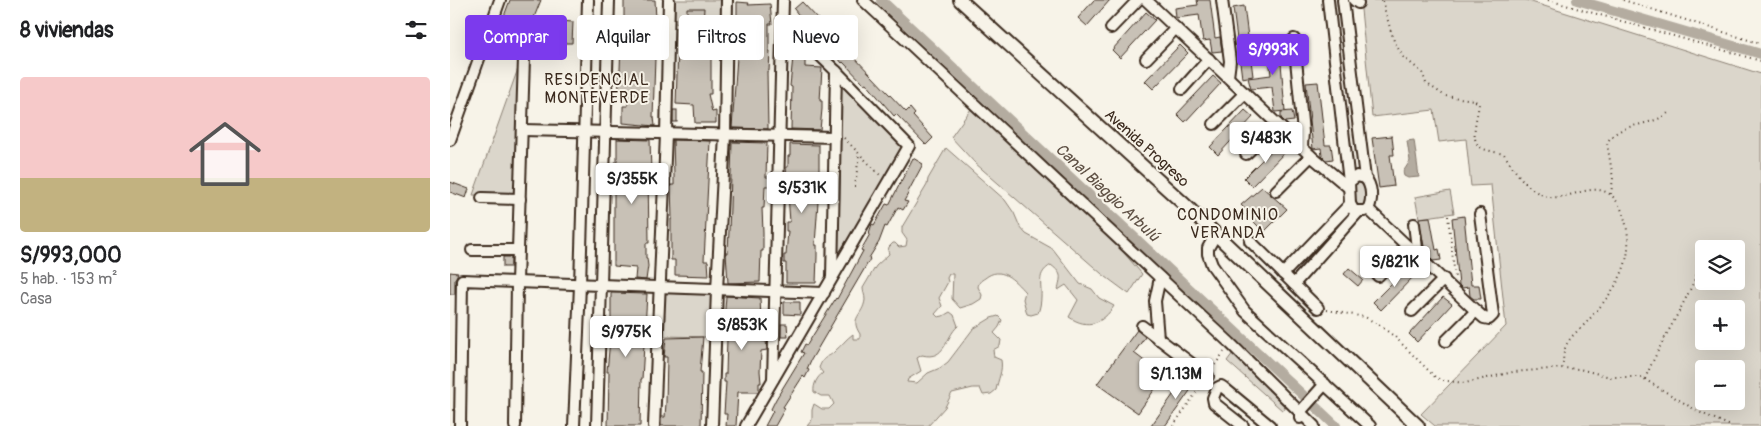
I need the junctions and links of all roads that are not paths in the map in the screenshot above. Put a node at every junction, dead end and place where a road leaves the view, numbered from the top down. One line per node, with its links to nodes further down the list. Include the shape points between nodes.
1 (500, 0): 37 (street)
2 (588, 0): 31 (street)
3 (609, 0): 32 (street)
4 (669, 0): 34 (street)
5 (727, 0): 35 (street)
6 (783, 0): 15 (street)
7 (864, 0): 61 (street)
8 (960, 0): 50 (main road, Avenida Progreso)
9 (1138, 0): 16 (street)
10 (1146, 0): 14 (street)
11 (1222, 0): 25 (street, via 1230,61)
12 (1328, 0): 42 (street)
13 (1343, 0): 41 (street)
14 (1154, 4): 17 (street)
15 (782, 15)
16 (1111, 28)
17 (1176, 28): 19 (street); 20 (street)
18 (1294, 39): 38 (street)
19 (1146, 59)
20 (1209, 59): 25 (street); 26 (street)
21 (524, 60): 30 (street)
22 (781, 60): 36 (street)
23 (825, 60): 24 (street)
24 (836, 71): 33 (street); 60 (street, via 909,146)
25 (1228, 77): 27 (street)
26 (1182, 89)
27 (1245, 93): 28 (street); 29 (street)
28 (1214, 124)
29 (1277, 124): 38 (street); 39 (street)
30 (522, 130): 31 (street); 45 (street)
31 (585, 132): 32 (street); 65 (street)
32 (606, 132): 34 (street); 66 (street)
33 (835, 133): 36 (street); 60 (street)
34 (666, 134): 35 (street); 67 (street)
35 (725, 135): 36 (street); 68 (street)
36 (780, 137): 69 (street)
37 (450, 140)
38 (1302, 146): 40 (street)
39 (1246, 154)
40 (1312, 156): 42 (street); 43 (street)
41 (1364, 178): 42 (street, via 1357,176); 47 (street, via 1369,184 1372,200)
42 (1348, 184): 46 (street)
43 (1276, 191)
44 (482, 198): 45 (street)
45 (520, 199): 54 (street)
46 (1350, 204): 47 (street, via 1354,211); 58 (street)
47 (1364, 210): 52 (street); 64 (street)
48 (1480, 214): 75 (street, via 1493,315 1489,319)
49 (1414, 224): 55 (street)
50 (1216, 234): 57 (main road, Avenida Progreso); 81 (street, via 1208,254 1244,311)
51 (1250, 242): 56 (street)
52 (1407, 246): 55 (street); 59 (street)
53 (472, 250): 54 (street)
54 (518, 250): 63 (street)
55 (1418, 256): 62 (street)
56 (1267, 258): 57 (street); 58 (street)
57 (1255, 271): 74 (main road, Avenida Progreso)
58 (1283, 274): 64 (street)
59 (1378, 276)
60 (832, 278): 70 (street)
61 (1160, 278): 77 (street, via 1155,301); 82 (street)
62 (1444, 280): 73 (street); 75 (street)
63 (517, 282): 65 (street); 83 (street, via 462,280); 84 (street)
64 (1294, 284): 71 (street)
65 (580, 285): 66 (street); 85 (street)
66 (601, 286): 67 (street); 86 (street)
67 (660, 288): 68 (street); 87 (street)
68 (717, 290): 69 (street); 88 (street)
69 (774, 291): 70 (street); 80 (street)
70 (824, 293): 80 (street)
71 (1309, 299): 72 (street); 74 (street)
72 (1318, 308)
73 (1412, 311)
74 (1298, 312): 95 (main road, Avenida Progreso)
75 (1476, 312): 78 (street)
76 (1142, 326): 77 (street)
77 (1158, 339): 79 (street)
78 (1446, 341)
79 (1208, 376)
80 (773, 380): 89 (street)
81 (1325, 384): 82 (street); 94 (street)
82 (1300, 412): 92 (street); 93 (street)
83 (460, 426)
84 (516, 426)
85 (574, 426)
86 (597, 426)
87 (654, 426)
88 (712, 426)
89 (746, 426)
90 (1242, 426): 91 (street, via 1214,402 1217,388 1224,388)
91 (1270, 426)
92 (1304, 426)
93 (1314, 426)
94 (1370, 426)
95 (1418, 426)

